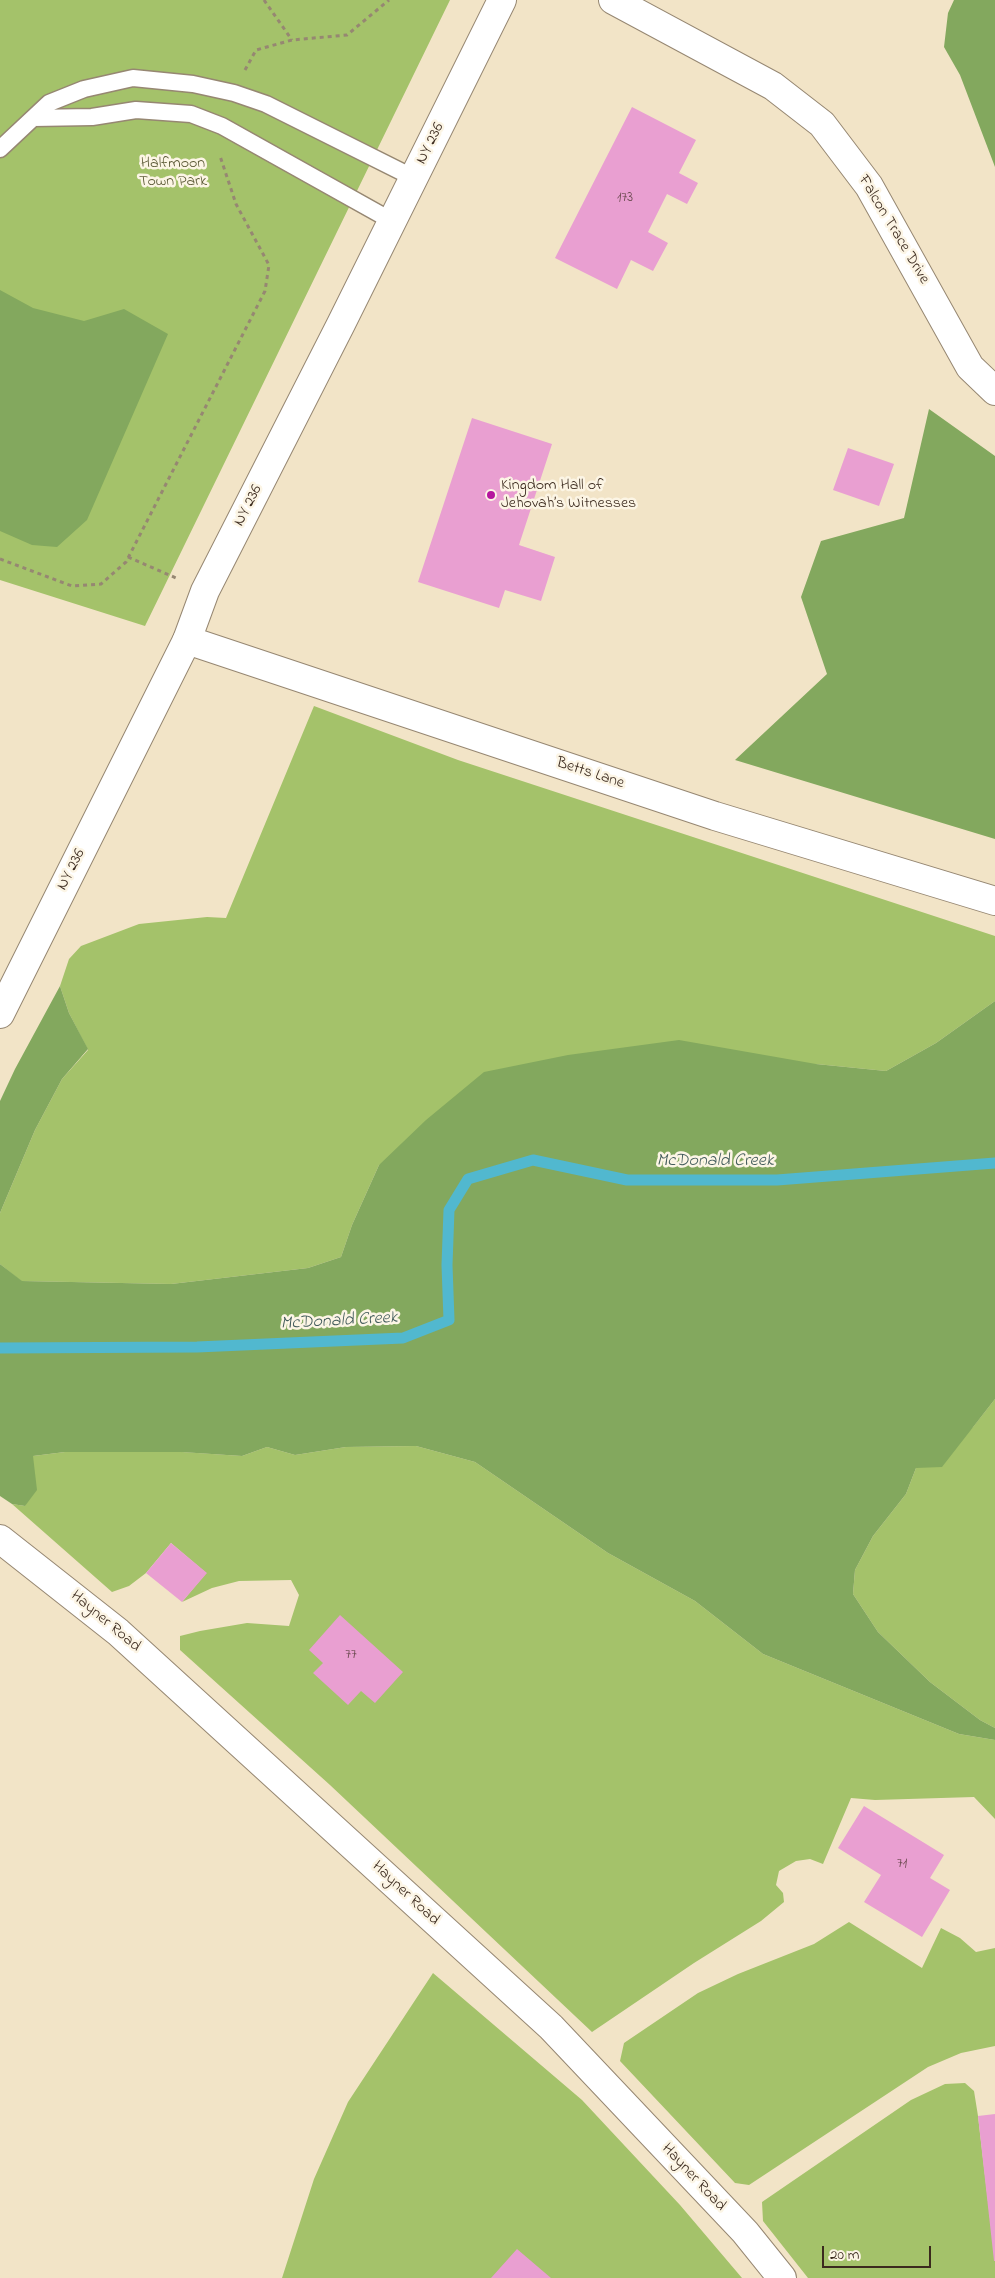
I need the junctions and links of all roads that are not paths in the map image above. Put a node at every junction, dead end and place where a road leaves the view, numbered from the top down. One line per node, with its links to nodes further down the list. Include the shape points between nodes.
1 (502, 0): 5 (street, NY 236 / NY 236)
2 (613, 0): 7 (street, Falcon Trace Drive, via 773,86 822,124 869,186 970,367)
3 (33, 118): 4 (lane); 5 (lane, via 50,103 84,89 133,78 193,84 266,104); 6 (lane, via 92,117 136,110 191,114 222,126)
4 (0, 149)
5 (414, 178): 6 (street, NY 236 / NY 236)
6 (392, 221): 8 (street, NY 236 / NY 236, via 205,591)
7 (995, 391)
8 (187, 640): 9 (street, Betts Lane, via 715,816); 10 (street, NY 236 / NY 236)
9 (995, 901)
10 (0, 1014)
11 (0, 1539): 12 (street, Hayner Road, via 118,1632 551,2027 745,2232)
12 (782, 2278)

